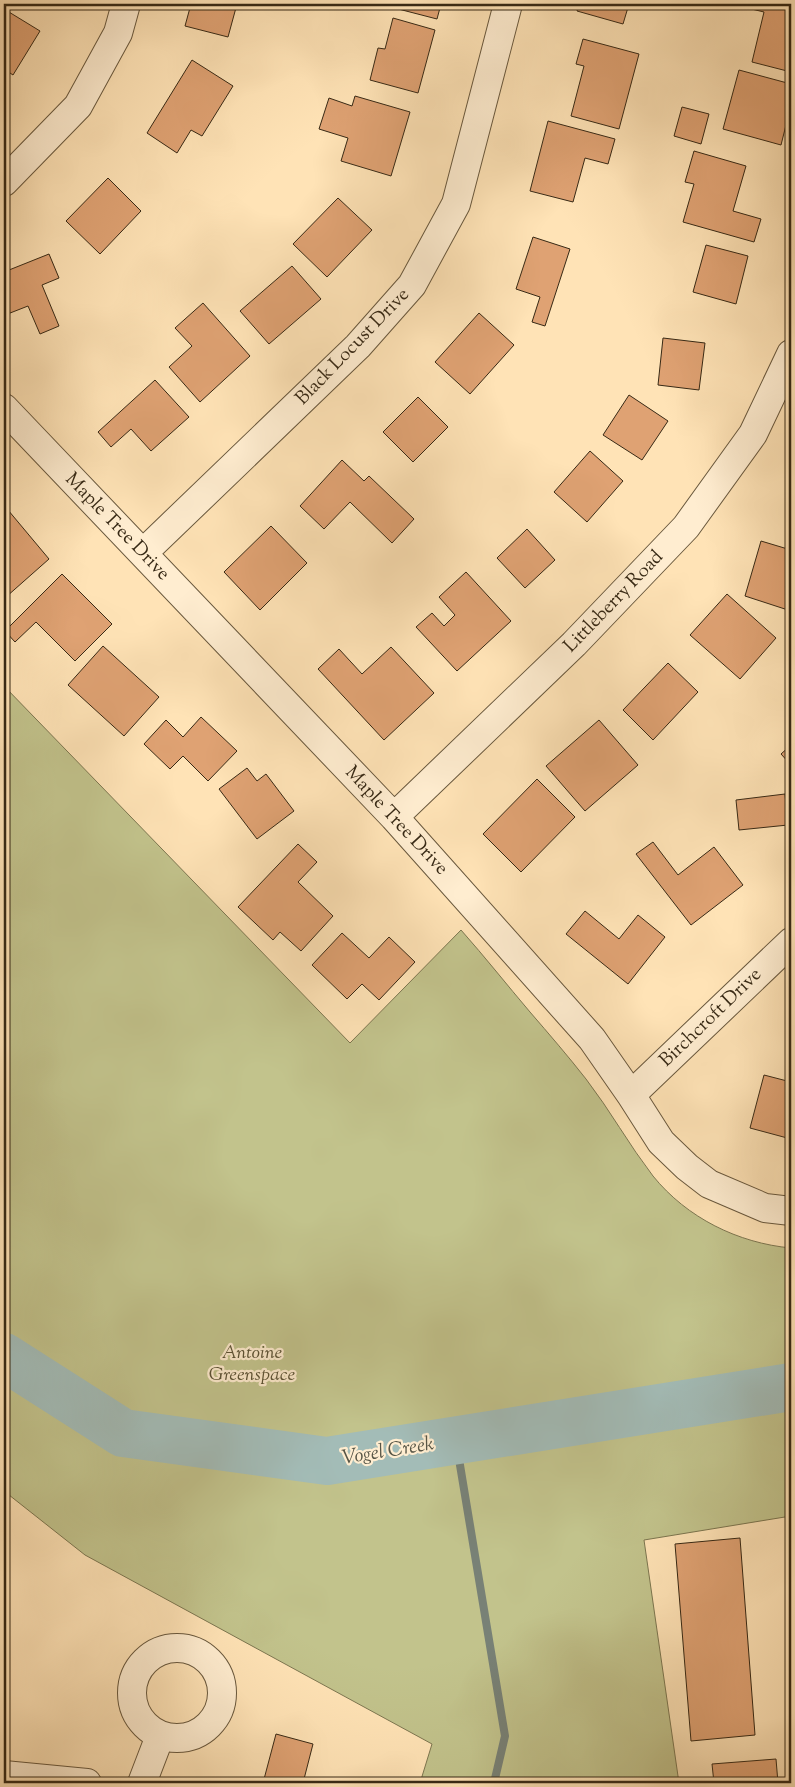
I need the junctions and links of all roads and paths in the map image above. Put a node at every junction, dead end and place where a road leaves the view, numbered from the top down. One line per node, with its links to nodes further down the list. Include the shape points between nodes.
1 (126, 4): 3 (street, via 118,33 78,106)
2 (508, 4): 6 (street, Black Locust Drive, via 456,204 412,285 358,346)
3 (4, 182)
4 (791, 354): 7 (street, Littleberry Road, via 753,434 686,527 574,644)
5 (4, 408): 6 (street, Maple Tree Drive)
6 (143, 554): 7 (street, Maple Tree Drive)
7 (394, 817): 9 (street, Maple Tree Drive, via 592,1039)
8 (791, 942): 9 (street, Birchcroft Drive)
9 (631, 1095): 10 (street, Maple Tree Drive, via 661,1142 709,1184 765,1208)
10 (791, 1211)
11 (160, 1736): 14 (street)
12 (4, 1775): 13 (street)
13 (88, 1783)
14 (142, 1783)

